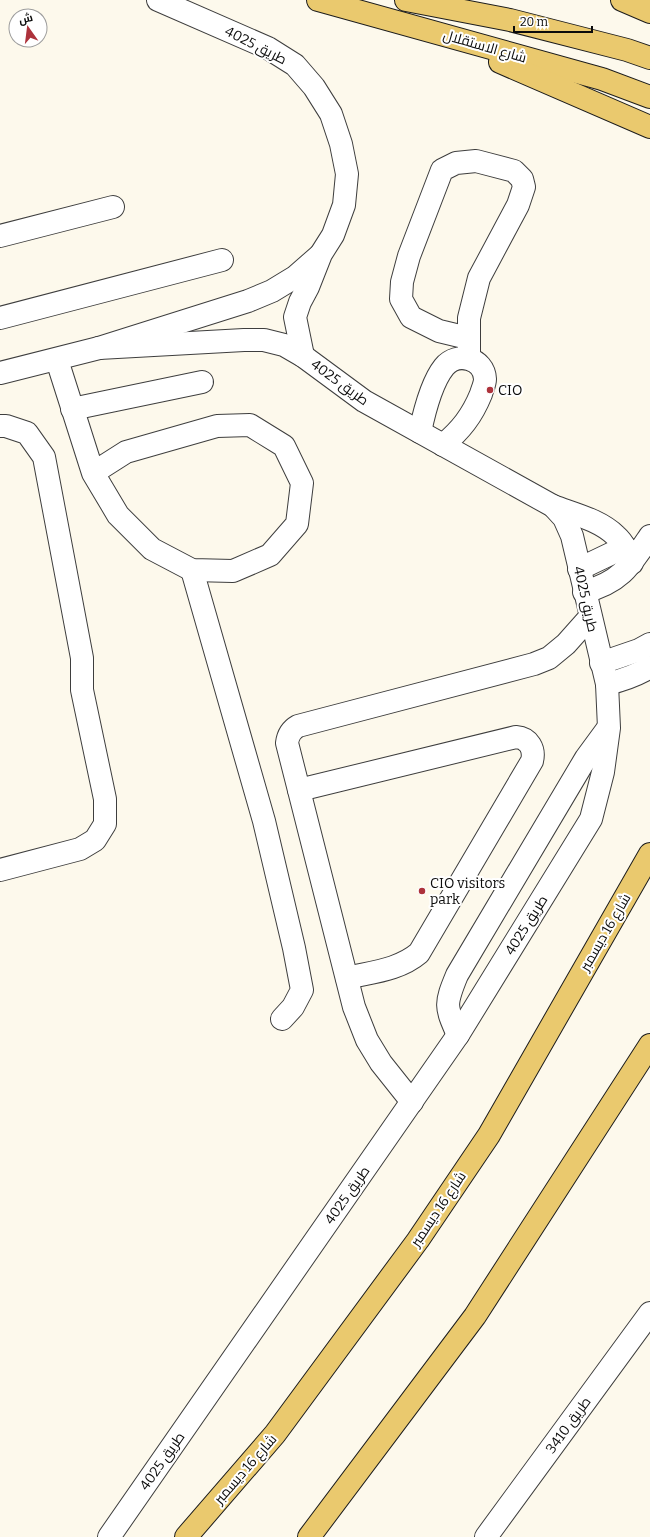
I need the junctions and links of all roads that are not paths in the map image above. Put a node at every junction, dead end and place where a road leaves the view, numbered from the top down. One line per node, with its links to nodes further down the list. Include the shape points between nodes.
1 (158, 0): 12 (street, طريق 4025, via 268,48 295,65 314,87 331,114 347,174 344,205 333,235)
2 (318, 0): 6 (main road, شارع الاستقلال)
3 (406, 0): 7 (main road, via 510,20)
4 (622, 0): 5 (main road)
5 (650, 12)
6 (425, 30): 8 (main road, شارع الاستقلال, via 602,79); 9 (main road)
7 (650, 58)
8 (650, 97)
9 (650, 127)
10 (113, 207): 11 (street)
11 (0, 236)
12 (321, 254): 15 (street, طريق 4025, via 295,277 248,301); 17 (street, طريق 4025, via 295,317)
13 (222, 260): 14 (street)
14 (0, 318)
15 (99, 348): 17 (street, طريق 4025, via 264,340 284,345); 18 (street, طريق 4025)
16 (468, 348): 16 (street, via 411,316 401,299 402,282 410,256 442,170 456,163 476,161 514,172 522,179 524,187 518,205 479,278 469,318); 23 (street, via 459,358 450,361 444,367 428,400); 24 (street, via 482,370 485,379 483,388 466,423)
17 (303, 356): 23 (street, طريق 4025, via 364,401)
18 (57, 360): 19 (street, طريق 4025); 21 (street)
19 (0, 373)
20 (202, 382): 21 (street)
21 (72, 409): 25 (street)
22 (0, 426): 39 (street, via 27,433 44,457 82,658 82,690 105,799 105,824 94,840 80,849)
23 (420, 432): 24 (street, طريق 4025)
24 (443, 445): 26 (street, طريق 4025)
25 (93, 474): 30 (street, via 118,515 152,549); 30 (street, via 126,452 217,426 250,425 284,446 302,483 296,524 270,555 233,572)
26 (554, 506): 28 (street, via 606,528 617,536); 29 (street, طريق 4025, via 564,518 572,536)
27 (650, 536): 28 (street)
28 (628, 555): 29 (street); 31 (street, via 623,574 598,588)
29 (579, 569): 31 (street, طريق 4025)
30 (192, 570): 41 (street, via 264,820 294,948 302,990 293,1008)
31 (584, 592): 32 (street, طريق 4025)
32 (590, 617): 35 (street, طريق 4025); 37 (street, via 566,644 549,658 534,664 298,726 293,729 287,743)
33 (650, 644): 35 (street, via 626,655)
34 (650, 666): 35 (street, via 622,681)
35 (604, 673): 36 (street, طريق 4025)
36 (609, 728): 42 (street, طريق 4025, via 603,772 591,819); 42 (street, via 586,758 457,975 448,1001 449,1015)
37 (299, 790): 40 (street); 40 (street, via 516,737 526,740 532,751 532,761 419,953 401,965)
38 (650, 854): 48 (main road, شارع 16 ديسمبر, via 489,1135 422,1234 275,1434)
39 (0, 870)
40 (347, 978): 44 (street, via 354,1007 367,1040 381,1063)
41 (282, 1019)
42 (458, 1035): 44 (street, طريق 4025)
43 (650, 1045): 46 (main road, via 475,1316)
44 (412, 1102): 47 (street, طريق 4025)
45 (650, 1313): 49 (street, طريق 3410)
46 (314, 1533)
47 (109, 1537)
48 (186, 1537)
49 (486, 1537)

